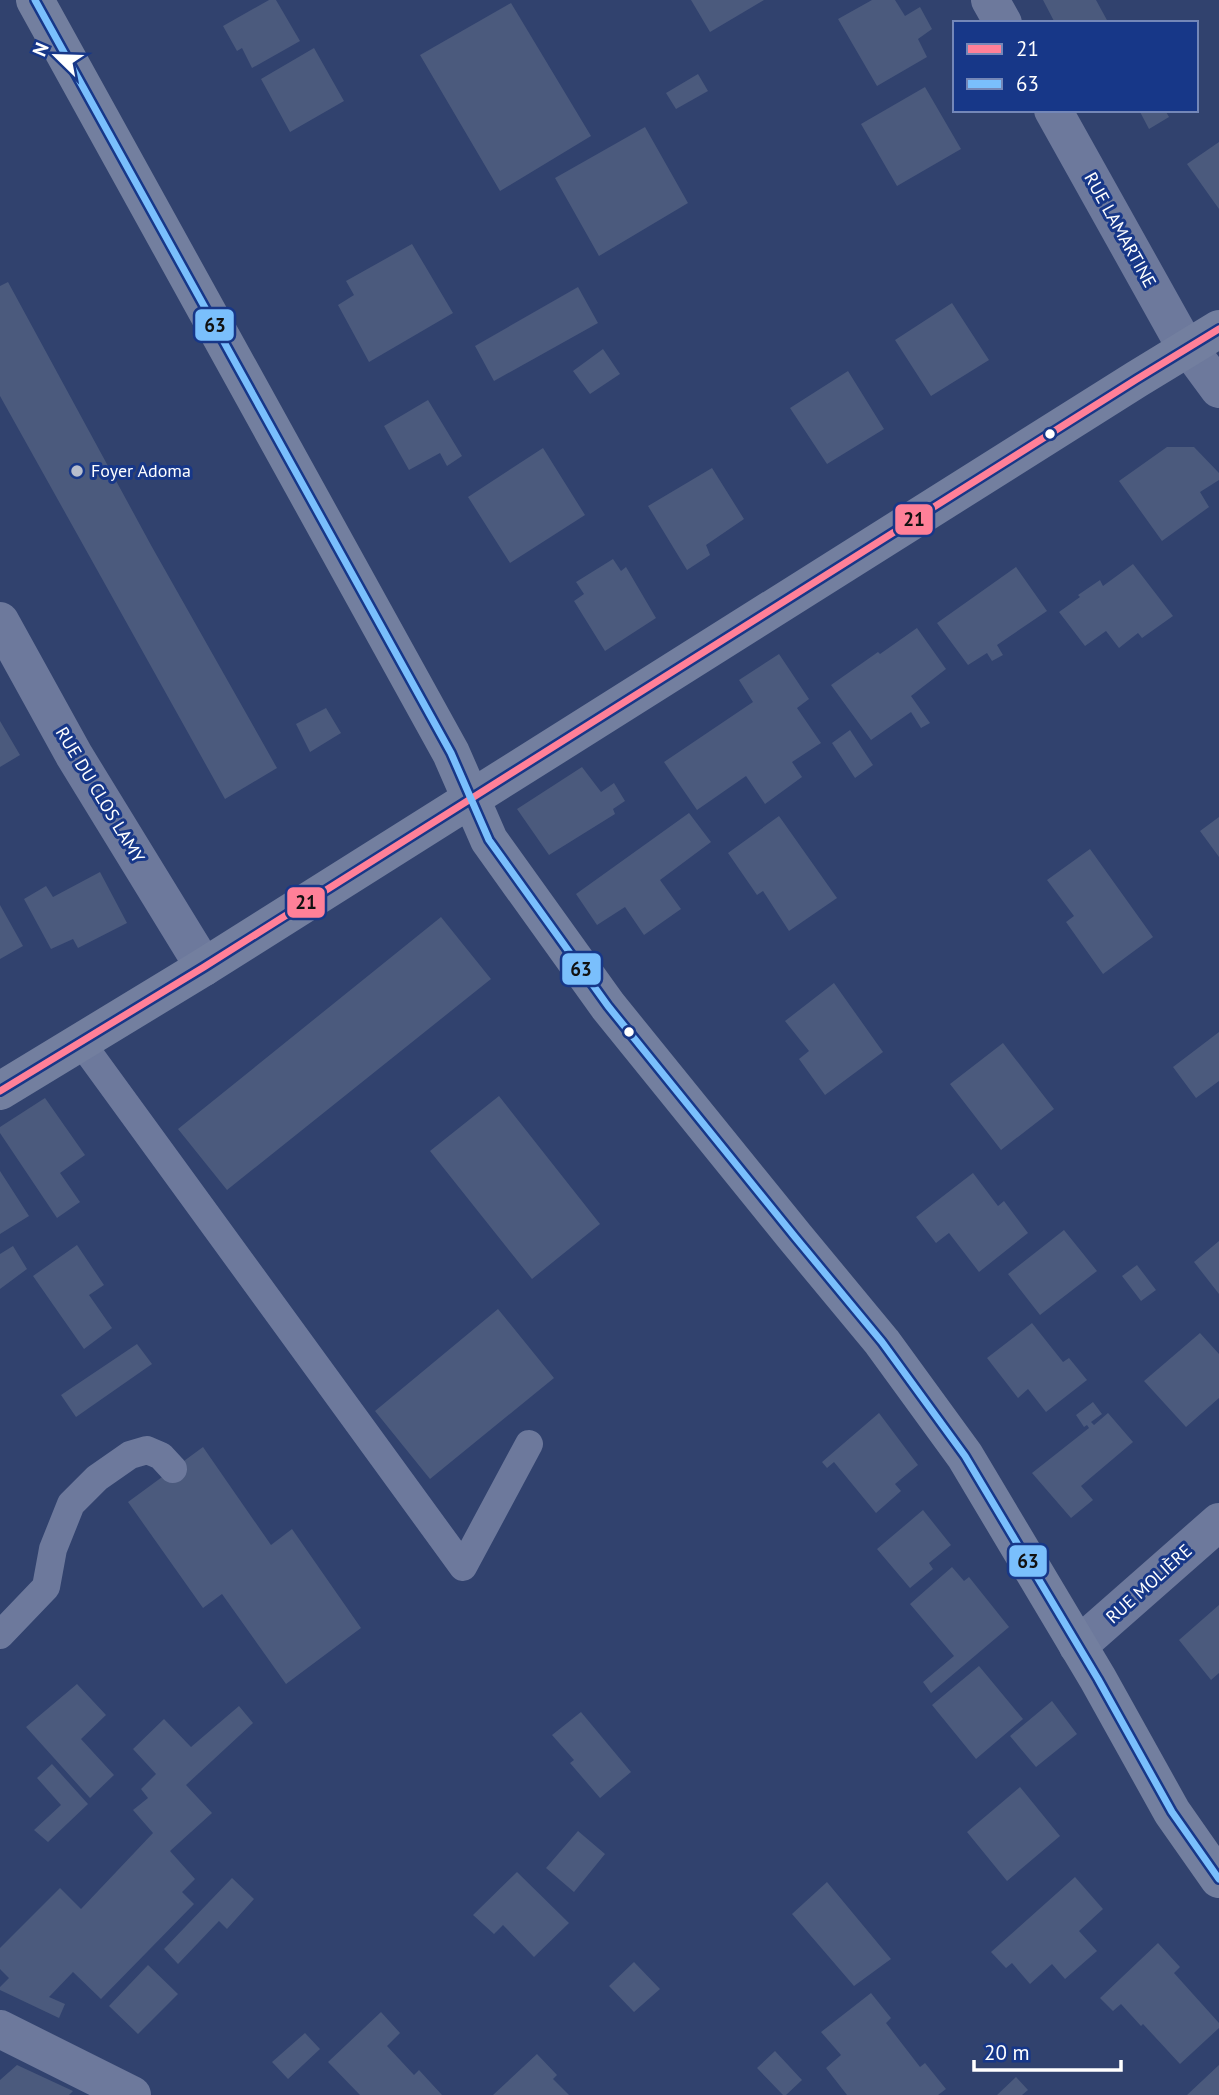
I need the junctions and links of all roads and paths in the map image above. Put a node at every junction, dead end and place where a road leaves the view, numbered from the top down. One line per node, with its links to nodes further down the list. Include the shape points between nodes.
1 (35, 0): 8 (street, via 452,753)
2 (990, 0): 3 (street)
3 (1002, 21)
4 (1054, 112): 5 (street, RUE LAMARTINE, via 1177,332)
5 (1204, 339): 6 (street, RUE LAMARTINE); 8 (street)
6 (1219, 389)
7 (0, 621): 9 (street, RUE DU CLOS LAMY, via 74,755)
8 (470, 799): 9 (street); 16 (street, via 489,840 608,1006 882,1342 958,1446)
9 (204, 967): 10 (street)
10 (80, 1041): 11 (street); 12 (lane, via 463,1567)
11 (0, 1091)
12 (529, 1444)
13 (173, 1469): 15 (lane, via 148,1450 130,1455 97,1478 71,1504 53,1549 46,1587)
14 (1219, 1522): 16 (street, RUE MOLIÈRE)
15 (0, 1635)
16 (1078, 1646): 17 (street, via 1172,1812)
17 (1219, 1879)
18 (0, 2029): 19 (street)
19 (132, 2095)

